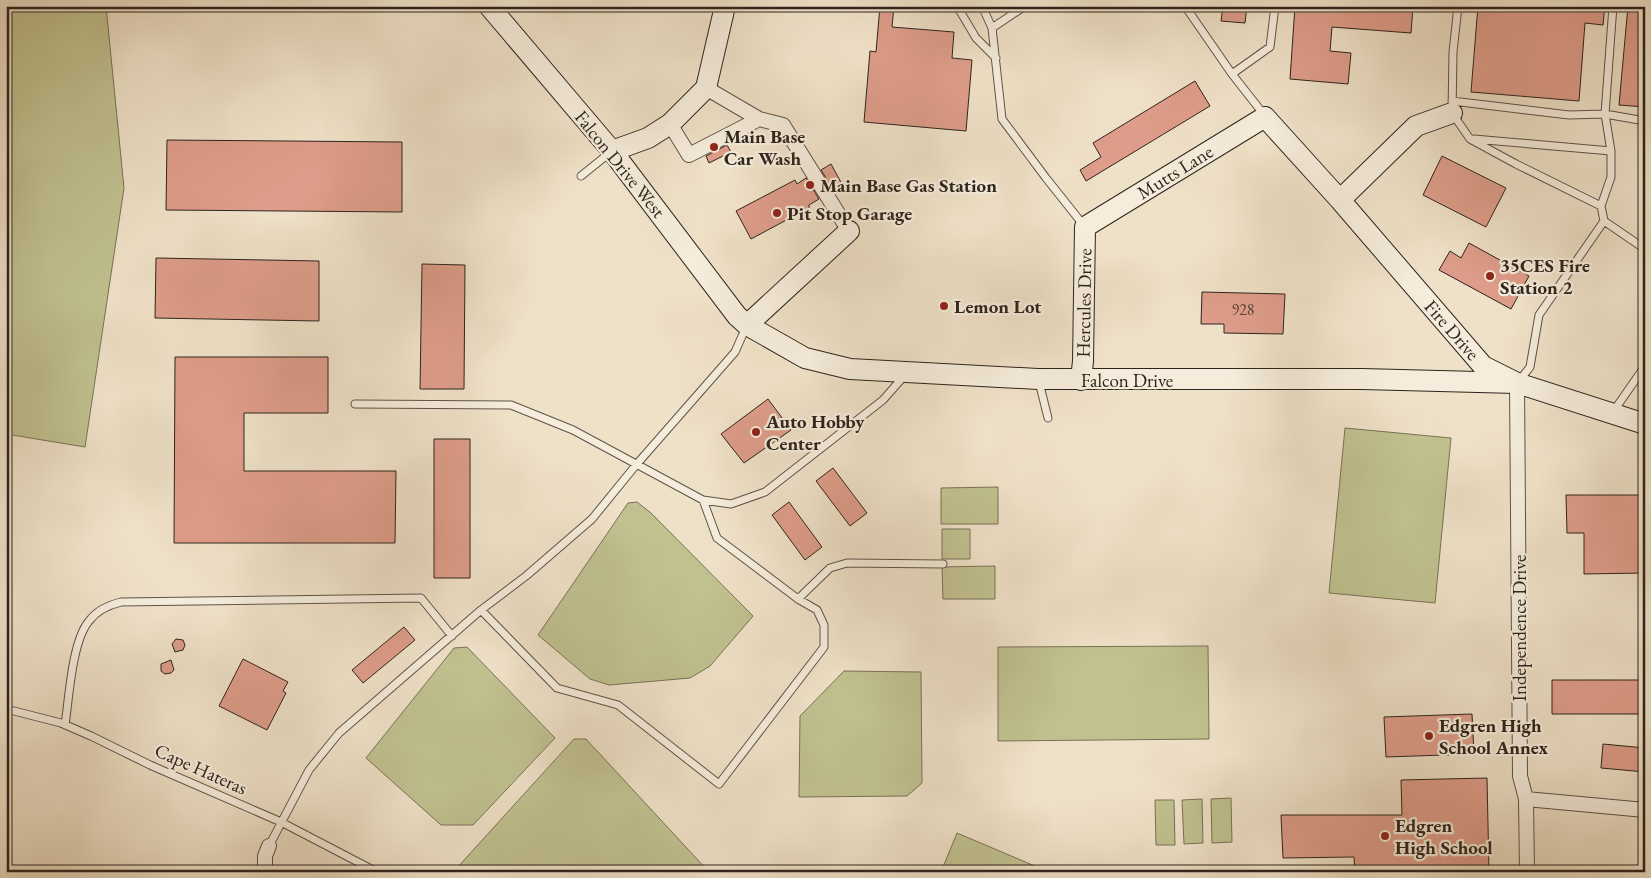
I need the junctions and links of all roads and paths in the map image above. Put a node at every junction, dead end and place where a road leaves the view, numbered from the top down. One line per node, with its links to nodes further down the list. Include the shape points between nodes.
1 (489, 6): 21 (street, Falcon Drive West)
2 (725, 6): 13 (street)
3 (957, 6): 11 (lane, via 976,38)
4 (982, 6): 10 (lane)
5 (1025, 6): 10 (lane)
6 (1186, 6): 12 (lane)
7 (1274, 6): 12 (lane, via 1270,47)
8 (1458, 6): 14 (lane)
9 (1613, 6): 15 (lane)
10 (992, 28): 11 (lane)
11 (996, 58): 27 (lane, via 1002,119)
12 (1232, 74): 16 (lane)
13 (706, 88): 17 (street); 19 (street)
14 (1452, 107): 15 (lane, via 1569,115); 20 (lane); 24 (street, via 1416,126)
15 (1606, 114): 18 (lane); 22 (lane)
16 (1265, 117): 24 (street, Fire Drive); 27 (street, Mutts Lane)
17 (759, 119): 19 (street, via 689,155); 28 (street, via 783,125)
18 (1645, 121)
19 (670, 124): 21 (street, via 648,138)
20 (1470, 139): 22 (lane); 25 (lane)
21 (612, 151): 23 (lane); 30 (street, Falcon Drive West)
22 (1611, 151): 25 (lane, via 1611,177)
23 (581, 176)
24 (1340, 200): 35 (street, Fire Drive, via 1483,366)
25 (1601, 206): 26 (lane)
26 (1604, 221): 29 (lane); 35 (lane, via 1539,315 1530,367)
27 (1085, 227): 34 (street, Hercules Drive)
28 (849, 231): 30 (street)
29 (1645, 249)
30 (747, 325): 32 (street, Falcon Drive, via 805,358 850,369); 40 (lane, via 735,352)
31 (1645, 366): 37 (lane)
32 (906, 373): 33 (street, Falcon Drive); 41 (lane, via 883,400 765,492 730,504)
33 (1038, 379): 34 (street, Falcon Drive); 38 (lane)
34 (1080, 380): 35 (street, Falcon Drive, via 1362,379)
35 (1517, 384): 37 (street); 48 (street, Independence Drive, via 1520,776)
36 (355, 404): 40 (lane, via 511,405 572,430)
37 (1611, 414): 39 (street)
38 (1048, 418)
39 (1645, 424)
40 (636, 465): 41 (lane); 44 (lane, via 592,520)
41 (703, 500): 43 (lane, via 718,538)
42 (943, 564): 43 (lane, via 848,563 830,568)
43 (798, 598): 44 (lane, via 817,610 824,625 824,647 719,784 618,705 557,688)
44 (481, 610): 45 (lane)
45 (452, 636): 47 (lane, via 421,598 122,602 102,609 88,620 77,643); 50 (lane, via 339,733 308,770)
46 (6, 711): 47 (lane, Cape Hateras)
47 (65, 725): 50 (lane, Cape Hateras)
48 (1526, 799): 49 (street); 54 (street, Independence Drive)
49 (1645, 810)
50 (281, 822): 51 (lane); 53 (lane, Cape Hateras)
51 (269, 846): 52 (street)
52 (265, 872)
53 (377, 872)
54 (1527, 872)

